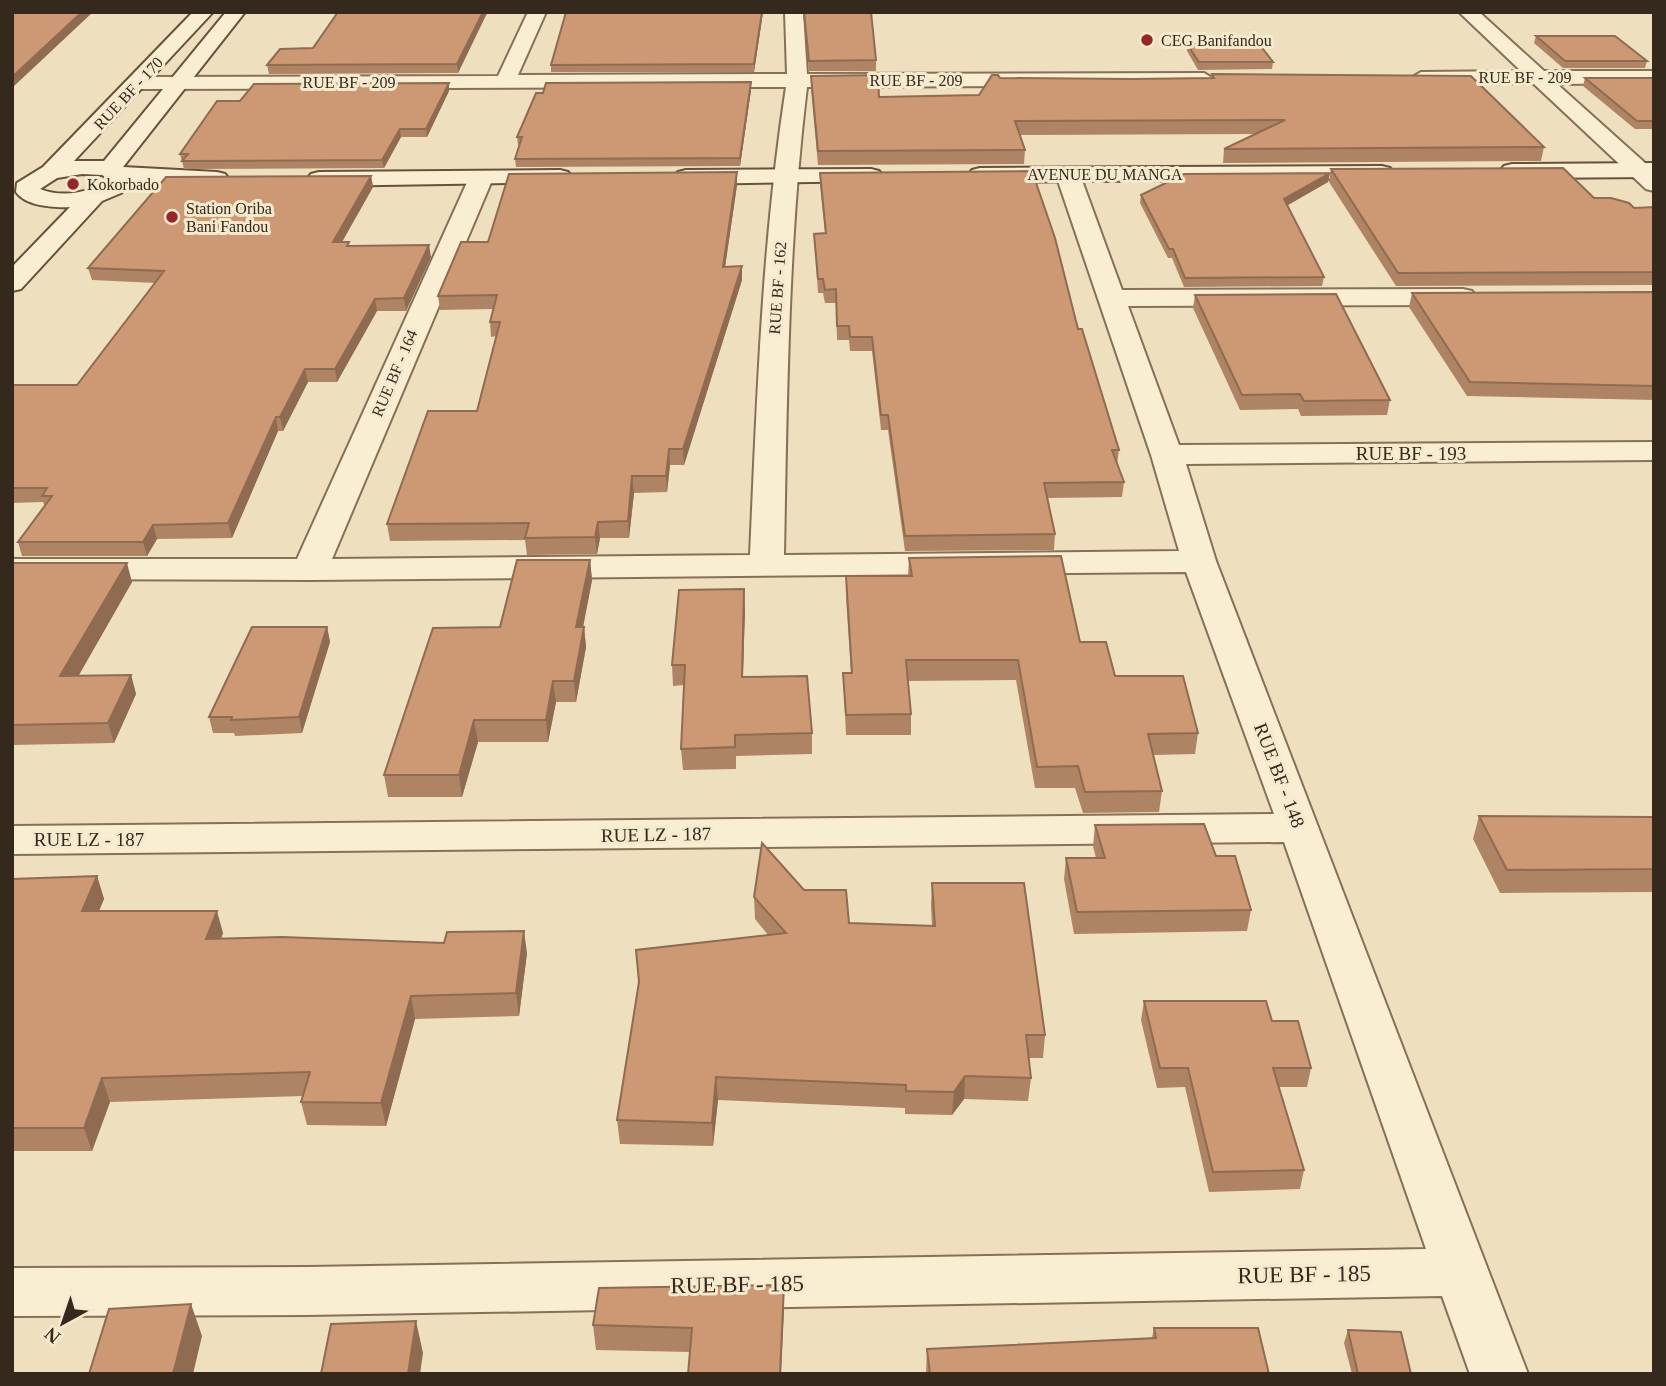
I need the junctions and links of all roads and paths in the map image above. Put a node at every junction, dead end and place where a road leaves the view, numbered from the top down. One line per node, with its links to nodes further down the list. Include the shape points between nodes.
1 (204, 12): 12 (street, RUE BF - 170)
2 (236, 12): 13 (street, RUE BF - 170)
3 (537, 12): 11 (street)
4 (794, 12): 10 (street, RUE BF - 162)
5 (1468, 12): 6 (street)
6 (1539, 77): 7 (street, RUE BF - 209); 8 (street, RUE BF - 209); 17 (street)
7 (1654, 77)
8 (1399, 78)
9 (1231, 79): 10 (street, RUE BF - 209)
10 (797, 81): 11 (street, RUE BF - 209); 20 (street, RUE BF - 162)
11 (505, 82): 13 (street, RUE BF - 209)
12 (136, 83): 13 (street, RUE BF - 209); 16 (street, RUE BF - 170)
13 (177, 83): 27 (street, RUE BF - 170)
14 (1402, 172): 19 (street, AVENUE DU MANGA)
15 (1485, 172): 17 (street)
16 (48, 173): 27 (street, via 82,167); 28 (street, RUE BF - 170)
17 (1649, 174)
18 (960, 175): 19 (street, AVENUE DU MANGA)
19 (1068, 175): 32 (street, RUE BF - 148)
20 (784, 176): 21 (street); 23 (street); 36 (street, RUE BF - 162)
21 (892, 176)
22 (588, 177): 24 (street)
23 (667, 177)
24 (481, 178): 26 (street); 38 (street, RUE BF - 164)
25 (233, 179): 27 (street)
26 (302, 179)
27 (108, 182): 28 (street, via 57,199); 30 (street, RUE BF - 170)
28 (20, 187): 29 (street, RUE BF - 170)
29 (12, 212)
30 (12, 283)
31 (1492, 297): 32 (street)
32 (1112, 298): 34 (street, RUE BF - 148)
33 (1654, 451): 34 (street, RUE BF - 193)
34 (1167, 454): 35 (street, RUE BF - 148)
35 (1199, 561): 36 (street); 39 (street, RUE BF - 148)
36 (767, 564): 38 (street)
37 (12, 569): 38 (street)
38 (310, 570)
39 (1300, 828): 40 (street, RUE LZ - 187); 41 (street, RUE BF - 148)
40 (12, 840)
41 (1462, 1272): 42 (street, RUE BF - 185); 43 (street, RUE BF - 148)
42 (12, 1292)
43 (1499, 1374)

